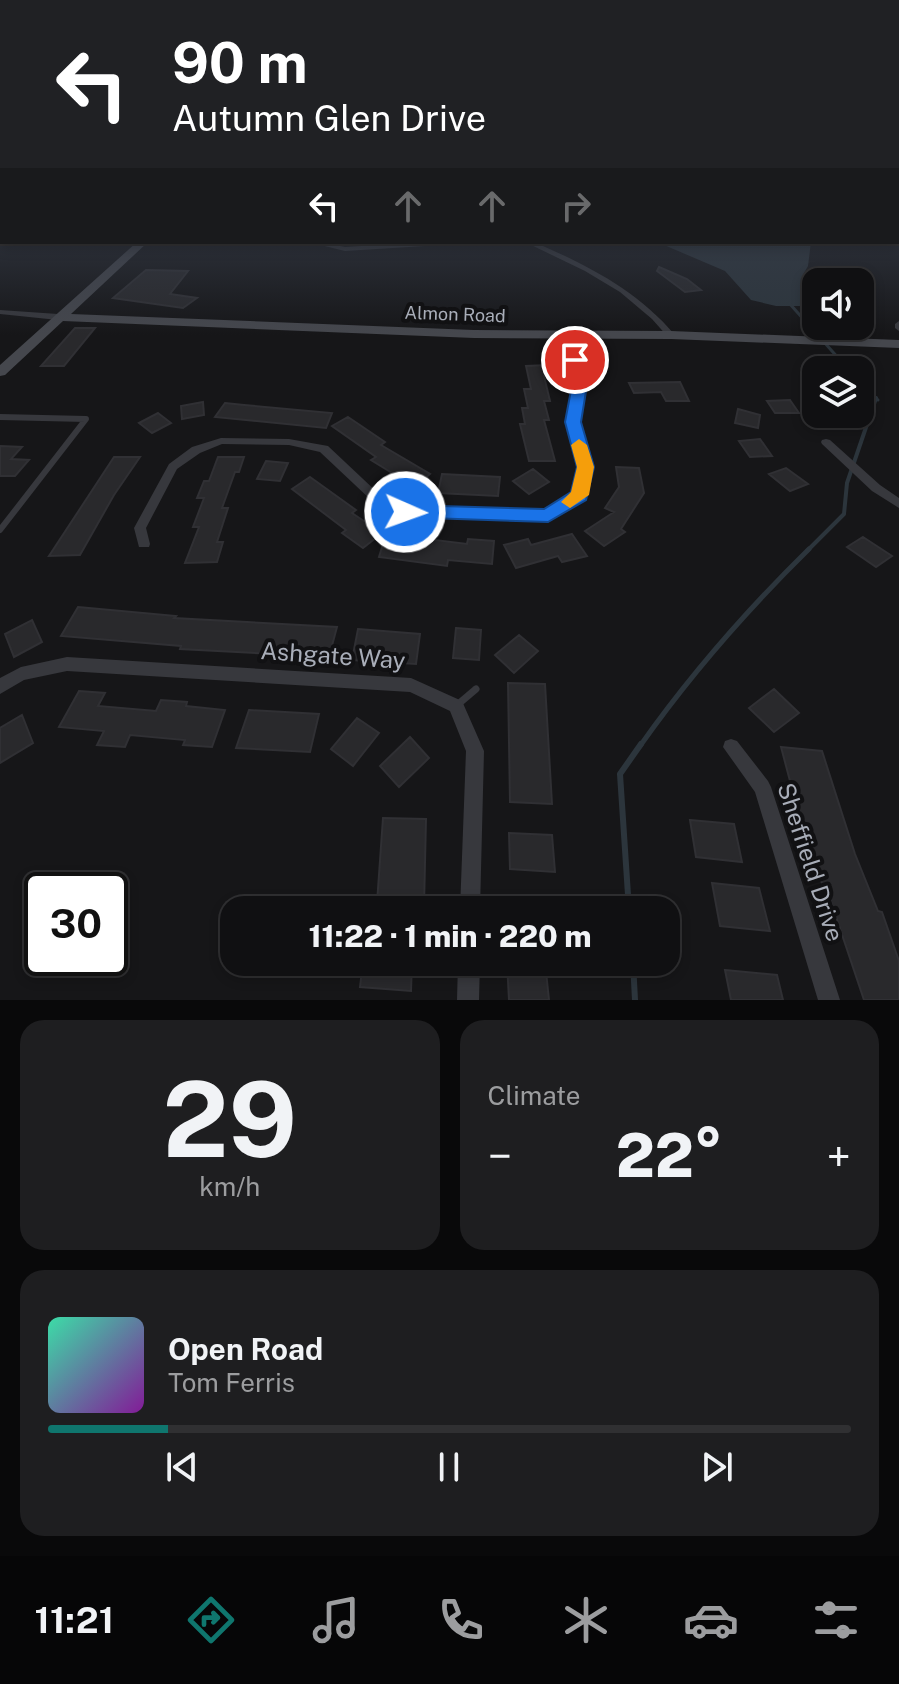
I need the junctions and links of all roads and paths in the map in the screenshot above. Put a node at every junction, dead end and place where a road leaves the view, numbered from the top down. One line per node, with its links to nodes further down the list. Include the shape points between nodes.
1 (141, 244): 6 (street)
2 (321, 244): 3 (street, via 345,249)
3 (425, 244)
4 (533, 244): 8 (street, via 630,293)
5 (0, 312): 6 (street)
6 (58, 317): 7 (street, Almon Road); 10 (street)
7 (571, 334): 8 (street, Almon Road); 15 (street, via 579,385 573,422 585,467 580,495 548,515 405,512 375,497 324,449 289,442 221,441 194,445 173,467 140,528)
8 (671, 335): 9 (street, Almon Road)
9 (899, 344)
10 (0, 372)
11 (0, 417): 14 (lane, via 86,419)
12 (826, 442): 13 (street)
13 (899, 504)
14 (0, 530)
15 (144, 544)
16 (0, 687): 18 (street, Ashgate Way, via 21,674 67,664 411,685)
17 (476, 689): 18 (lane)
18 (456, 706): 20 (street, via 475,751)
19 (731, 747): 23 (street, Sheffield Drive, via 762,787)
20 (470, 896)
21 (469, 976): 22 (street)
22 (468, 1000)
23 (829, 1000)

